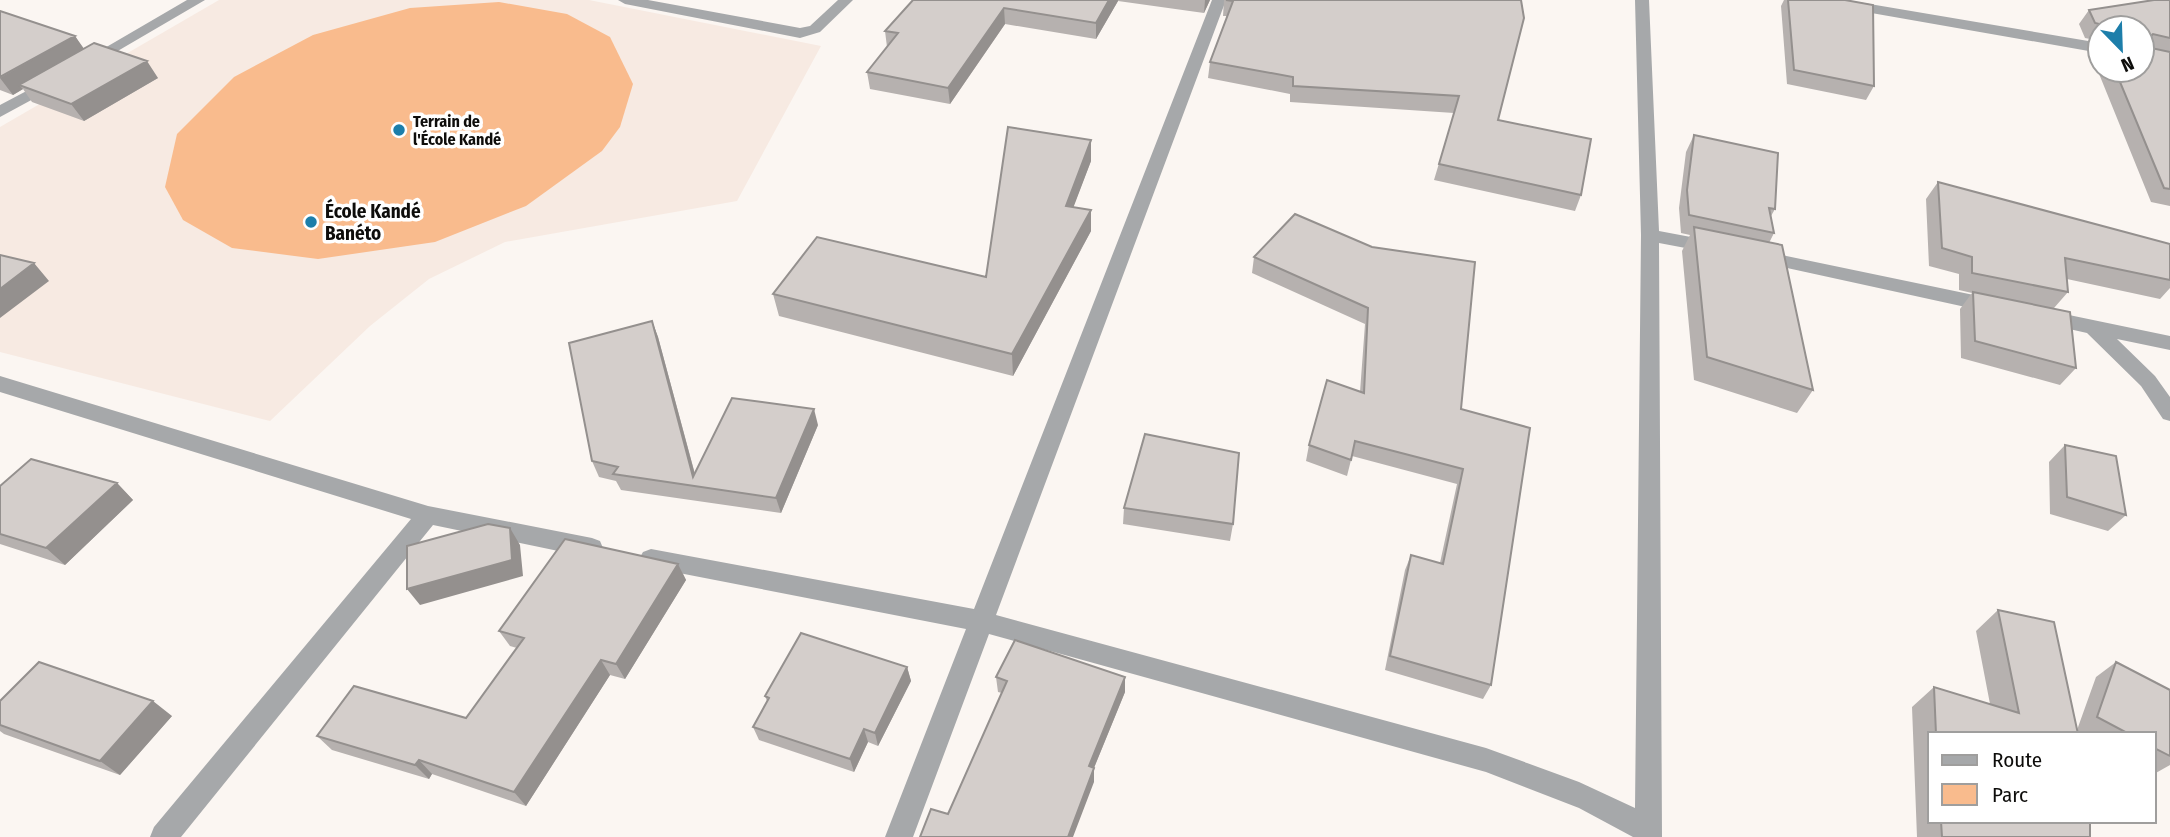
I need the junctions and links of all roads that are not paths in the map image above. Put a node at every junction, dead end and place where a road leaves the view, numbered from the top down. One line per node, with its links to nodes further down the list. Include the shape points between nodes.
1 (198, 0): 8 (street)
2 (625, 0): 3 (street, via 800,33 816,29)
3 (846, 0)
4 (1219, 0): 15 (street)
5 (1643, 0): 9 (street)
6 (1821, 0): 7 (street)
7 (2086, 46)
8 (0, 112)
9 (1650, 235): 10 (street); 16 (street)
10 (2093, 327): 11 (street); 13 (street, via 2148,381)
11 (2170, 343)
12 (0, 384): 14 (street)
13 (2170, 413)
14 (428, 515): 15 (street); 17 (street)
15 (981, 621): 16 (street, via 1486,760 1608,806); 18 (street)
16 (1648, 834)
17 (164, 837)
18 (899, 837)

